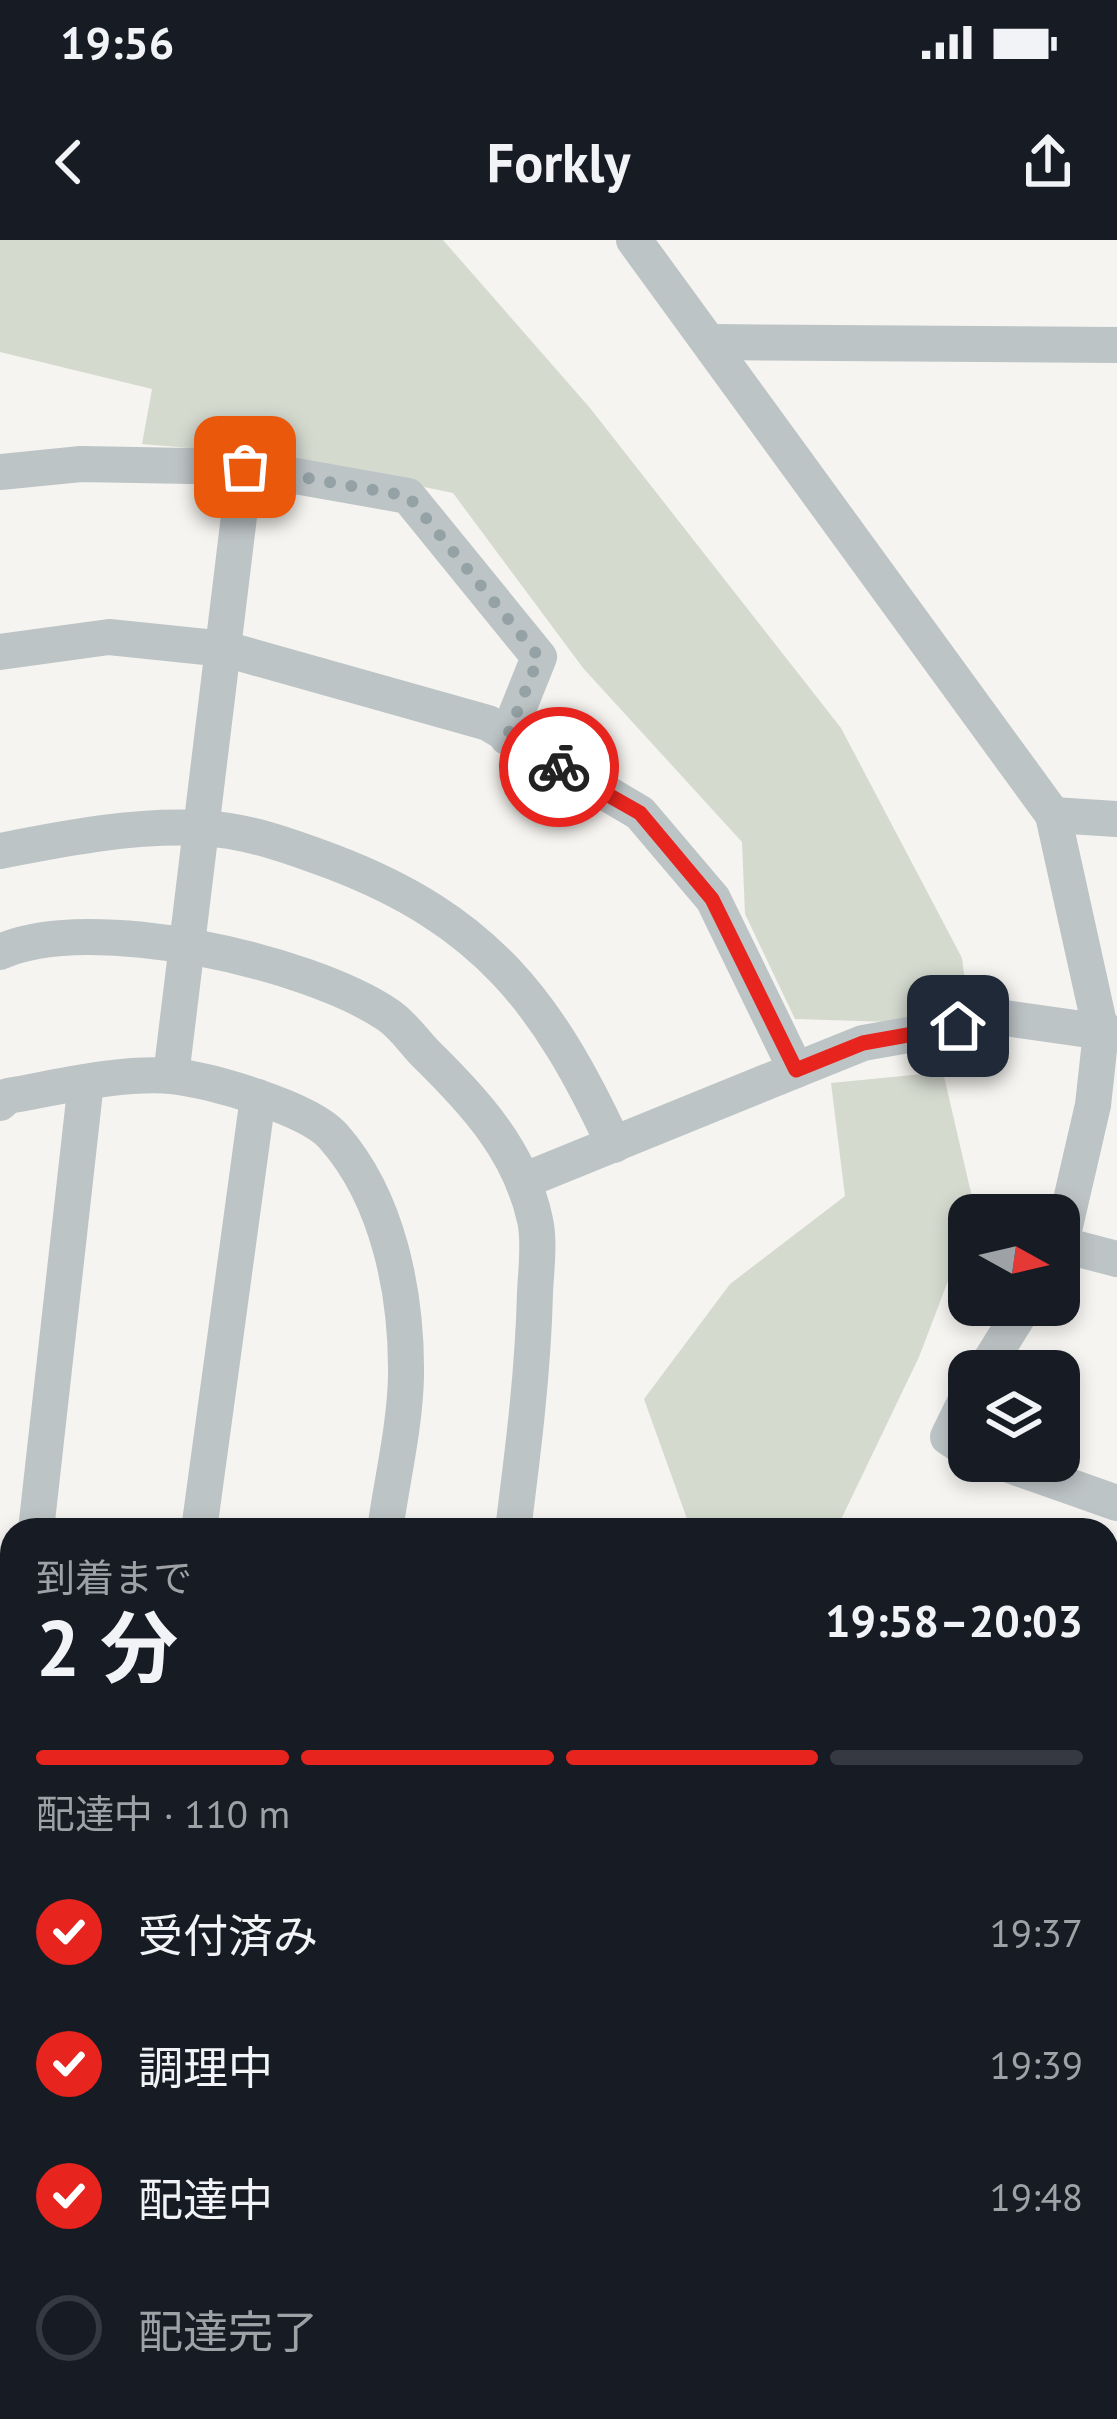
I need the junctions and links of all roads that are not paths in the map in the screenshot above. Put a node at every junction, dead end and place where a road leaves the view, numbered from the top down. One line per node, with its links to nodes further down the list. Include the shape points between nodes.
1 (634, 240): 2 (street)
2 (710, 342): 3 (street); 9 (street)
3 (1117, 345)
4 (245, 467): 5 (street, via 81,464); 6 (street); 8 (street, via 408,496 539,657)
5 (0, 472)
6 (225, 649): 7 (street, via 109,637); 8 (street, via 488,722); 11 (street)
7 (0, 652)
8 (507, 737): 16 (street, via 640,813 712,899)
9 (1053, 814): 10 (street); 15 (street)
10 (1117, 819)
11 (202, 828): 12 (street, via 106,830); 13 (street); 21 (street, via 271,839 444,915 527,994 574,1059)
12 (0, 851)
13 (188, 947): 14 (street, via 132,938); 17 (street); 22 (street, via 294,972 392,1017 471,1096)
14 (0, 952)
15 (1109, 1033): 16 (street, via 1005,1018 863,1043); 23 (street)
16 (796, 1070): 21 (street)
17 (171, 1076): 18 (street); 19 (street)
18 (86, 1082): 20 (street); 28 (street)
19 (258, 1097): 29 (street); 30 (street, via 331,1132 374,1196 405,1341)
20 (0, 1103)
21 (614, 1145): 22 (street)
22 (523, 1181): 31 (street, via 536,1224 536,1268)
23 (1073, 1194)
24 (1080, 1252): 25 (street)
25 (1117, 1259)
26 (1058, 1482): 27 (street)
27 (1117, 1503)
28 (37, 1518)
29 (201, 1518)
30 (387, 1518)
31 (514, 1518)

